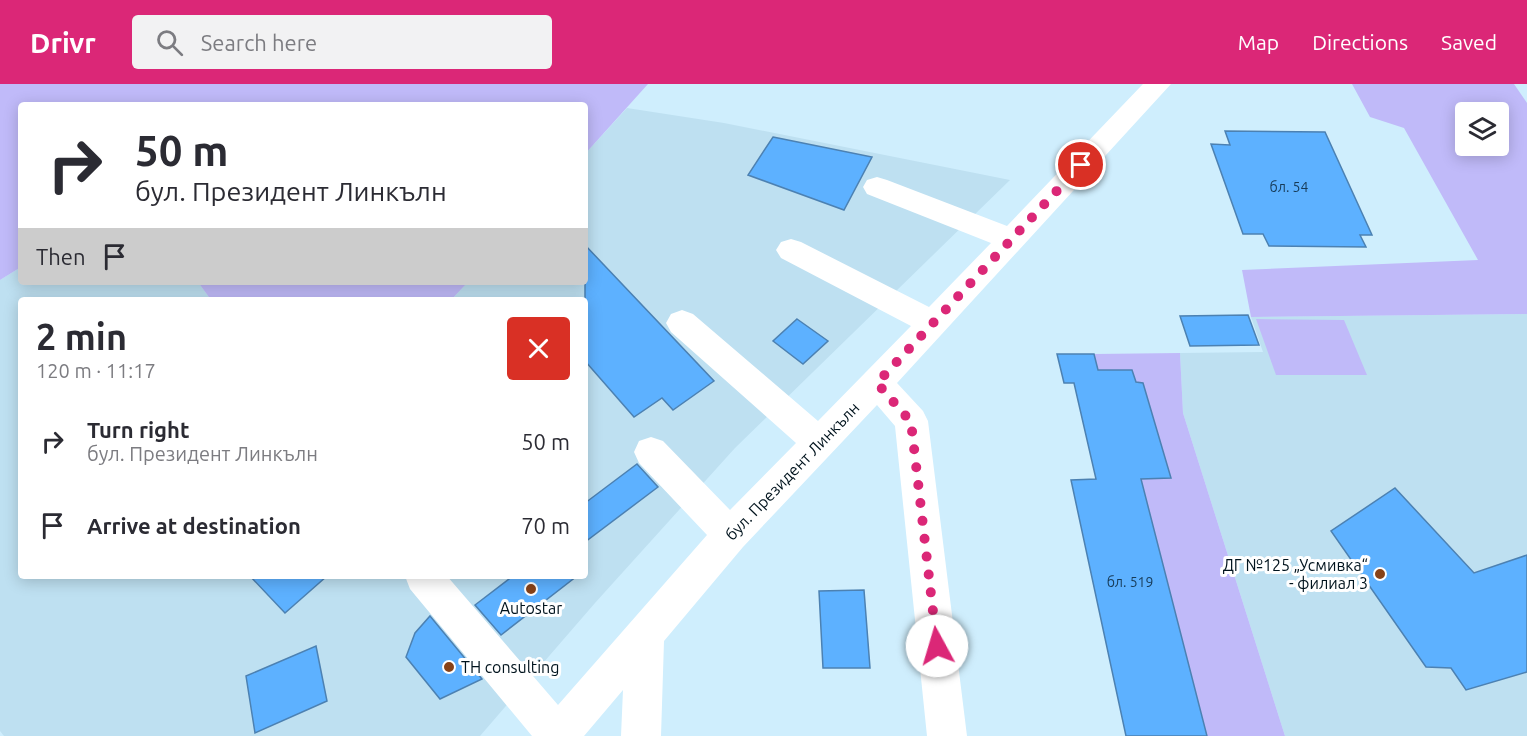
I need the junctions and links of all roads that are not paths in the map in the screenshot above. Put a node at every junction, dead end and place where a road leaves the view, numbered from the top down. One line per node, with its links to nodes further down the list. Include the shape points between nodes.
1 (1158, 84): 3 (street, бул. Президент Линкълн)
2 (877, 187): 3 (street)
3 (1011, 239): 6 (street, бул. Президент Линкълн)
4 (791, 250): 6 (street)
5 (682, 323): 8 (street)
6 (933, 323): 7 (street, бул. Президент Линкълн)
7 (877, 383): 8 (street, бул. Президент Линкълн); 15 (street, via 911,422)
8 (819, 442): 10 (street, бул. Президент Линкълн)
9 (651, 452): 10 (street)
10 (730, 535): 12 (street, бул. Президент Линкълн)
11 (426, 579): 13 (street)
12 (645, 633): 13 (street, бул. Президент Линкълн); 14 (street)
13 (558, 736)
14 (641, 736)
15 (947, 736)

